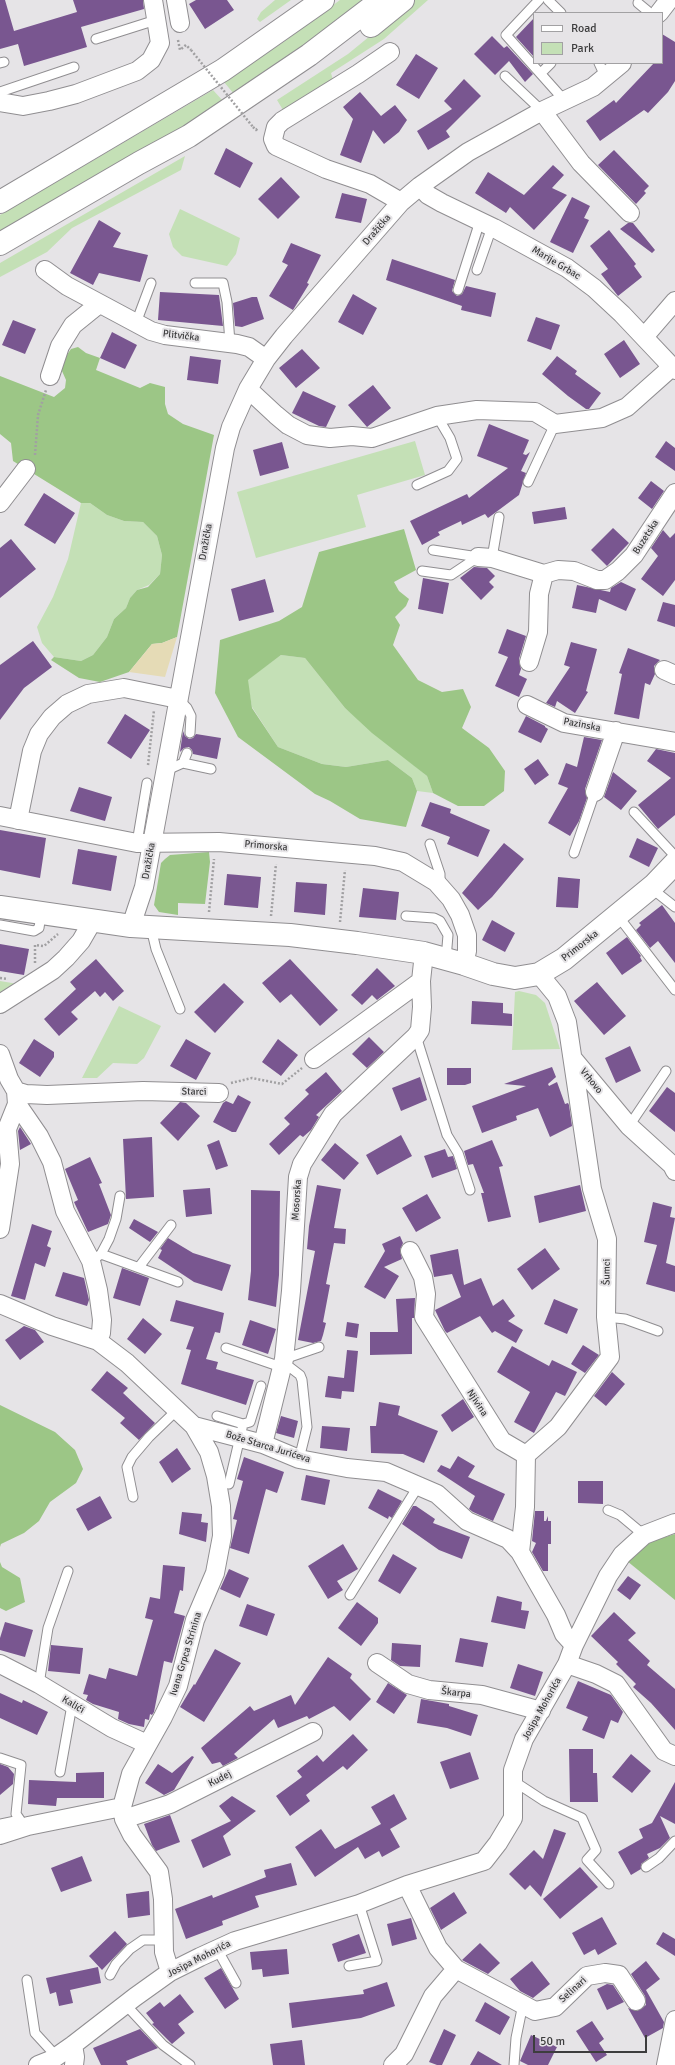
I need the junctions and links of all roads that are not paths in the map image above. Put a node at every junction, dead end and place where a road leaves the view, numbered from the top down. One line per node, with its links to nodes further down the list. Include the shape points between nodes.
1 (153, 0): 14 (street)
2 (176, 0): 15 (street)
3 (303, 0): 23 (main road, via 250,40)
4 (323, 0): 23 (main road)
5 (381, 0): 31 (main road, via 309,56)
6 (403, 0): 31 (main road, via 292,83 220,124)
7 (539, 0): 18 (lane, via 506,35)
8 (548, 0): 11 (lane)
9 (669, 0): 13 (street)
10 (638, 3): 12 (lane)
11 (560, 12)
12 (649, 12)
13 (661, 12)
14 (156, 20): 16 (lane); 29 (street, via 160,43 158,49 151,60 137,71 48,101 23,106)
15 (180, 23)
16 (96, 39)
17 (390, 52): 34 (street, via 282,121 276,127 273,139 276,146 326,169 370,184)
18 (533, 64)
19 (533, 64): 25 (lane)
20 (550, 64): 25 (lane)
21 (619, 64): 24 (street, Dražička)
22 (74, 67): 27 (lane)
23 (223, 70): 33 (main road)
24 (602, 70): 28 (street, Dražička, via 593,87)
25 (542, 73): 28 (lane)
26 (505, 76): 30 (lane)
27 (0, 92)
28 (564, 100): 30 (street, Dražička)
29 (0, 102)
30 (542, 111): 32 (street, Dražička, via 468,152); 35 (street, via 581,163)
31 (189, 136): 37 (main road)
32 (420, 186): 34 (street, Dražička); 36 (street, Marije Grbac, via 442,204)
33 (0, 202)
34 (401, 202): 48 (street, Dražička)
35 (630, 213)
36 (486, 224): 39 (lane); 42 (lane); 46 (street, Marije Grbac, via 567,268 594,288)
37 (0, 244)
38 (45, 270): 44 (street, Plitvička)
39 (477, 270)
40 (195, 282): 47 (lane, via 223,283)
41 (151, 283): 45 (lane)
42 (458, 290)
43 (675, 301): 46 (street)
44 (99, 304): 45 (street, Plitvička); 50 (street, via 73,325 60,346)
45 (136, 323): 47 (street, Plitvička, via 165,335)
46 (644, 337): 49 (street, Marije Grbac)
47 (230, 343): 48 (street, Plitvička, via 249,347)
48 (266, 359): 51 (street, Dražička)
49 (671, 361): 53 (street, Marije Grbac, via 627,407 602,418)
50 (50, 376)
51 (248, 389): 52 (street, via 288,425 307,435 372,438); 65 (street, Dražička, via 231,427 225,448)
52 (437, 416): 53 (street, via 477,410 535,412); 56 (lane, via 450,438 457,459 448,470)
53 (555, 424): 55 (lane)
54 (26, 469): 58 (street)
55 (528, 482)
56 (417, 485)
57 (675, 493): 63 (street, Buzetska, via 634,556 605,580 597,580 574,571 558,570)
58 (0, 503)
59 (499, 517): 61 (lane)
60 (433, 550): 61 (lane)
61 (485, 558): 62 (lane, via 451,575); 63 (street, Buzetska)
62 (422, 571)
63 (544, 574): 64 (street, via 539,594 538,632)
64 (529, 662)
65 (178, 699): 68 (lane, via 191,716); 73 (street, Dražička); 78 (street, via 124,688 88,694 67,704 52,717 39,734 32,751)
66 (527, 704): 67 (street, Pazinska, via 564,723)
67 (616, 731): 69 (street, Pazinska); 75 (street)
68 (190, 732)
69 (675, 742)
70 (187, 753): 71 (lane)
71 (183, 763): 72 (lane); 73 (lane)
72 (211, 769)
73 (165, 771): 79 (street, Dražička)
74 (147, 783): 79 (lane)
75 (595, 792): 81 (lane)
76 (634, 812): 82 (lane)
77 (0, 816): 78 (street, Primorska)
78 (18, 820): 79 (street, Primorska)
79 (145, 843): 84 (street, Primorska, via 219,842 376,856 407,864); 93 (street, Dražička)
80 (430, 844): 84 (lane, via 440,874)
81 (574, 853)
82 (675, 856)
83 (675, 863): 85 (main road, Primorska)
84 (440, 887): 95 (street, Primorska, via 452,899 467,935 467,952)
85 (651, 888): 87 (lane); 90 (main road, Primorska)
86 (0, 907): 88 (main road, Primorska)
87 (675, 907)
88 (41, 914): 91 (main road, Primorska); 92 (lane, via 39,928 34,931)
89 (406, 916): 95 (lane, via 434,918 440,922 448,935)
90 (618, 916): 96 (main road, Primorska, via 564,960); 98 (lane)
91 (92, 922): 93 (main road, Primorska); 99 (street, via 82,941 53,970)
92 (0, 925)
93 (141, 927): 94 (main road, Primorska, via 290,935); 100 (lane, via 156,949)
94 (424, 953): 95 (main road, Primorska); 97 (street)
95 (455, 961): 96 (main road, Primorska, via 493,974 515,978)
96 (538, 974): 104 (street, Vrhovo, via 557,996 567,1022)
97 (421, 981): 101 (street, via 422,1008 420,1030); 103 (street)
98 (675, 990)
99 (0, 1004)
100 (180, 1009)
101 (416, 1036): 110 (lane, via 447,1135 458,1153); 124 (street, Mosorska, via 333,1114 302,1164 298,1177 291,1292)
102 (0, 1054): 107 (street)
103 (314, 1059)
104 (574, 1060): 108 (street, Vrhovo); 119 (street, Šumci, via 592,1189 607,1238)
105 (666, 1071): 108 (lane)
106 (219, 1093): 107 (street, Starci, via 143,1091 26,1094)
107 (17, 1097): 113 (street, via 7,1128 10,1164); 115 (street, via 52,1162 65,1211)
108 (630, 1126): 109 (street, Vrhovo)
109 (674, 1167)
110 (470, 1190)
111 (120, 1196): 115 (lane, via 116,1219)
112 (171, 1225): 116 (lane)
113 (0, 1229)
114 (410, 1251): 131 (street, Njivina, via 423,1277 426,1294 424,1317 502,1441)
115 (96, 1257): 116 (lane); 121 (street, via 102,1320)
116 (139, 1267): 117 (lane)
117 (178, 1282)
118 (0, 1304): 121 (street, Bože Starca Jurićeva, via 52,1326)
119 (606, 1317): 120 (lane); 131 (street, Šumci, via 610,1357 558,1427)
120 (658, 1331)
121 (98, 1340): 126 (street, Bože Starca Jurićeva, via 127,1363)
122 (319, 1347): 124 (lane)
123 (226, 1348): 124 (lane)
124 (283, 1363): 130 (street, Mosorska); 132 (lane, via 300,1374 302,1380 307,1427)
125 (261, 1386): 129 (lane, via 250,1422)
126 (177, 1410): 128 (street, Bože Starca Jurićeva); 135 (lane, via 149,1437 129,1462 127,1467)
127 (217, 1416): 129 (lane)
128 (194, 1426): 129 (street, Bože Starca Jurićeva); 150 (street, Ivana Grpca Strinina, via 209,1452 216,1476 222,1536 215,1573 195,1620 178,1686 164,1717)
129 (241, 1431): 130 (street, Bože Starca Jurićeva); 133 (lane)
130 (263, 1444): 132 (street, Bože Starca Jurićeva)
131 (526, 1455): 139 (street, via 525,1507)
132 (299, 1459): 134 (street, Bože Starca Jurićeva, via 386,1472)
133 (229, 1484)
134 (419, 1485): 139 (street, Bože Starca Jurićeva, via 437,1494 467,1521); 141 (lane)
135 (133, 1498)
136 (608, 1510): 138 (lane, via 620,1515)
137 (675, 1523): 138 (street, Josipa Mohorića)
138 (644, 1535): 142 (street, Josipa Mohorića, via 622,1555 608,1576)
139 (514, 1546): 142 (street, via 556,1615 564,1634)
140 (68, 1571): 146 (lane, via 48,1628)
141 (350, 1595)
142 (574, 1645): 145 (street, Josipa Mohorića)
143 (377, 1663): 148 (street, Škarpa, via 408,1684 430,1690 482,1695)
144 (0, 1664): 146 (street, Kalići)
145 (567, 1664): 148 (street, Josipa Mohorića); 151 (street, via 616,1684 664,1751)
146 (39, 1684): 147 (street, Kalići)
147 (72, 1705): 150 (street, Kalići); 153 (lane)
148 (540, 1711): 154 (street, Josipa Mohorića, via 524,1739)
149 (313, 1732): 155 (street, Kudej, via 170,1804)
150 (147, 1744): 155 (street, Ivana Grpca Strinina, via 131,1774)
151 (675, 1756)
152 (0, 1758): 156 (lane, via 21,1765 16,1814)
153 (60, 1772)
154 (512, 1780): 161 (lane, via 544,1801 582,1818 596,1850 587,1860); 162 (street, Josipa Mohorića, via 513,1818 484,1861)
155 (123, 1813): 156 (street); 164 (street, via 132,1835 159,1872)
156 (23, 1823): 157 (lane); 158 (street)
157 (0, 1824)
158 (0, 1834)
159 (675, 1841): 160 (lane, via 659,1858)
160 (646, 1866)
161 (609, 1884)
162 (407, 1885): 163 (street, Josipa Mohorića); 167 (street, Selinari, via 438,1948)
163 (359, 1904): 165 (street, Josipa Mohorića, via 286,1924); 166 (lane, via 377,1961)
164 (163, 1940): 168 (street); 169 (lane, via 144,1940 139,1943 116,1964)
165 (217, 1949): 168 (street, Josipa Mohorića); 171 (lane)
166 (349, 1966)
167 (456, 1969): 174 (street, Selinari); 181 (street, via 433,1996 404,2054)
168 (170, 1972): 173 (street, Josipa Mohorića)
169 (110, 1975)
170 (27, 1980): 177 (lane, via 35,2033)
171 (236, 1982)
172 (636, 2001): 174 (street, Selinari, via 619,1975 605,1973 587,1976 555,2007 535,2011)
173 (125, 2004): 176 (street, Josipa Mohorića); 180 (lane, via 163,2045)
174 (523, 2004): 182 (lane)
175 (675, 2020): 183 (street)
176 (73, 2045): 177 (street, Josipa Mohorića); 179 (street)
177 (57, 2057): 178 (street, Josipa Mohorića)
178 (38, 2065)
179 (74, 2065)
180 (190, 2065)
181 (393, 2065)
182 (514, 2065)
183 (666, 2065)

